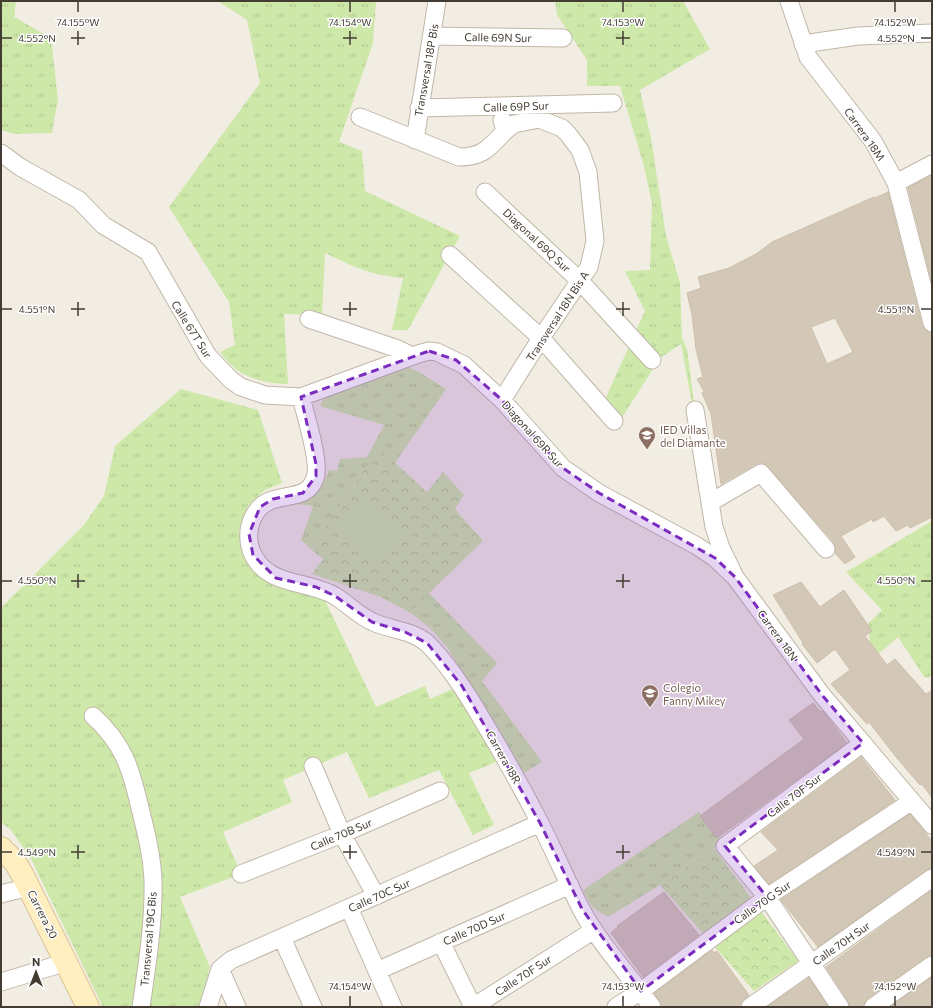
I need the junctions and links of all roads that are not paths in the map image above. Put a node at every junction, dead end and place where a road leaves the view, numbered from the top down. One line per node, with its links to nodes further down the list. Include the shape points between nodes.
1 (437, 1): 4 (street, Transversal 18P Bis)
2 (789, 1): 6 (street, Carrera 18M)
3 (932, 33): 6 (street, via 858,36)
4 (432, 36): 5 (street, Calle 69N Sur); 9 (street, Transversal 18P Bis)
5 (563, 38)
6 (803, 44): 15 (street, Carrera 18M, via 819,73 873,141)
7 (613, 103): 8 (street, Calle 69P Sur)
8 (499, 106): 9 (street, Calle 69P Sur); 11 (street)
9 (419, 108): 12 (street, Transversal 18P Bis)
10 (360, 116): 12 (street)
11 (505, 132): 12 (street, Transversal 18N Bis A, via 488,150 471,157 449,154); 18 (street, Transversal 18N Bis A, via 514,124 539,119 562,128 580,150 590,184 595,241 589,267)
12 (415, 140)
13 (1, 153): 24 (street, Calle 67T Sur, via 20,167 79,200 103,225 148,252 197,340 217,367 231,380 265,396)
14 (932, 164): 15 (street)
15 (896, 183): 20 (street, Carrera 18M)
16 (485, 192): 18 (street, Diagonal 69Q Sur)
17 (450, 255): 21 (street)
18 (579, 280): 21 (street, Transversal 18N Bis A); 23 (street, Diagonal 69Q Sur)
19 (309, 319): 22 (street)
20 (932, 323)
21 (541, 338): 25 (street, Transversal 18N Bis A); 27 (street)
22 (412, 356): 24 (street, Calle 67T Sur); 25 (street, Diagonal 69R Sur, via 430,351 446,355 464,365)
23 (652, 360)
24 (301, 397): 36 (street, Carrera 18R, via 316,464 316,476 313,484 303,493 265,502 256,513 249,534 251,548 257,561 276,578 316,587 335,596 372,622 405,632 426,643 462,686)
25 (502, 400): 30 (street, Diagonal 69R Sur, via 563,468 599,494 697,546 715,558)
26 (695, 410): 28 (street, Carrera 18N)
27 (614, 421)
28 (711, 502): 29 (street, via 761,473); 30 (street, Carrera 18N, via 714,527)
29 (826, 549)
30 (735, 577): 32 (street, Carrera 18N, via 822,695)
31 (93, 716): 59 (street, Transversal 19G Bis, via 122,749 133,776 148,841 153,879 152,919)
32 (863, 743): 35 (street, Carrera 18N); 46 (street, Calle 70F Sur, via 725,846)
33 (313, 766): 38 (street)
34 (440, 791): 38 (street, Calle 70B Sur)
35 (912, 801): 37 (street, Carrera 18N); 46 (street, Calle 70G Sur)
36 (540, 823): 42 (street, Carrera 18R); 45 (street, Calle 70C Sur)
37 (932, 825)
38 (342, 834): 40 (street, Calle 70B Sur); 45 (street)
39 (1, 848): 43 (street, Carrera 20, via 15,862)
40 (241, 874)
41 (932, 878): 52 (street, Calle 70H Sur)
42 (570, 885): 48 (street, Carrera 18R); 50 (street, Calle 70D Sur)
43 (29, 888): 44 (street); 51 (street, Carrera 20)
44 (1, 894)
45 (376, 896): 47 (street, Calle 70C Sur)
46 (767, 897): 52 (street); 57 (street, Calle 70G Sur)
47 (349, 908): 49 (street, Calle 70C Sur); 55 (street)
48 (594, 930): 57 (street, Carrera 18R); 64 (street, Calle 70F Sur)
49 (282, 938): 54 (street, Calle 70C Sur, via 231,960); 62 (street)
50 (442, 942): 55 (street, Calle 70D Sur); 64 (street)
51 (67, 962): 56 (street); 58 (street, Carrera 20)
52 (812, 963): 67 (street, Calle 70H Sur); 68 (street)
53 (932, 965): 69 (street)
54 (220, 969): 60 (street); 61 (street)
55 (378, 971): 63 (street)
56 (1, 982)
57 (640, 991): 65 (street, Calle 70G Sur); 66 (street, Carrera 18R)
58 (88, 1007)
59 (141, 1007)
60 (208, 1007)
61 (237, 1007)
62 (313, 1007)
63 (394, 1007)
64 (473, 1007)
65 (616, 1007)
66 (652, 1007)
67 (750, 1007)
68 (840, 1007)
69 (872, 1007)

